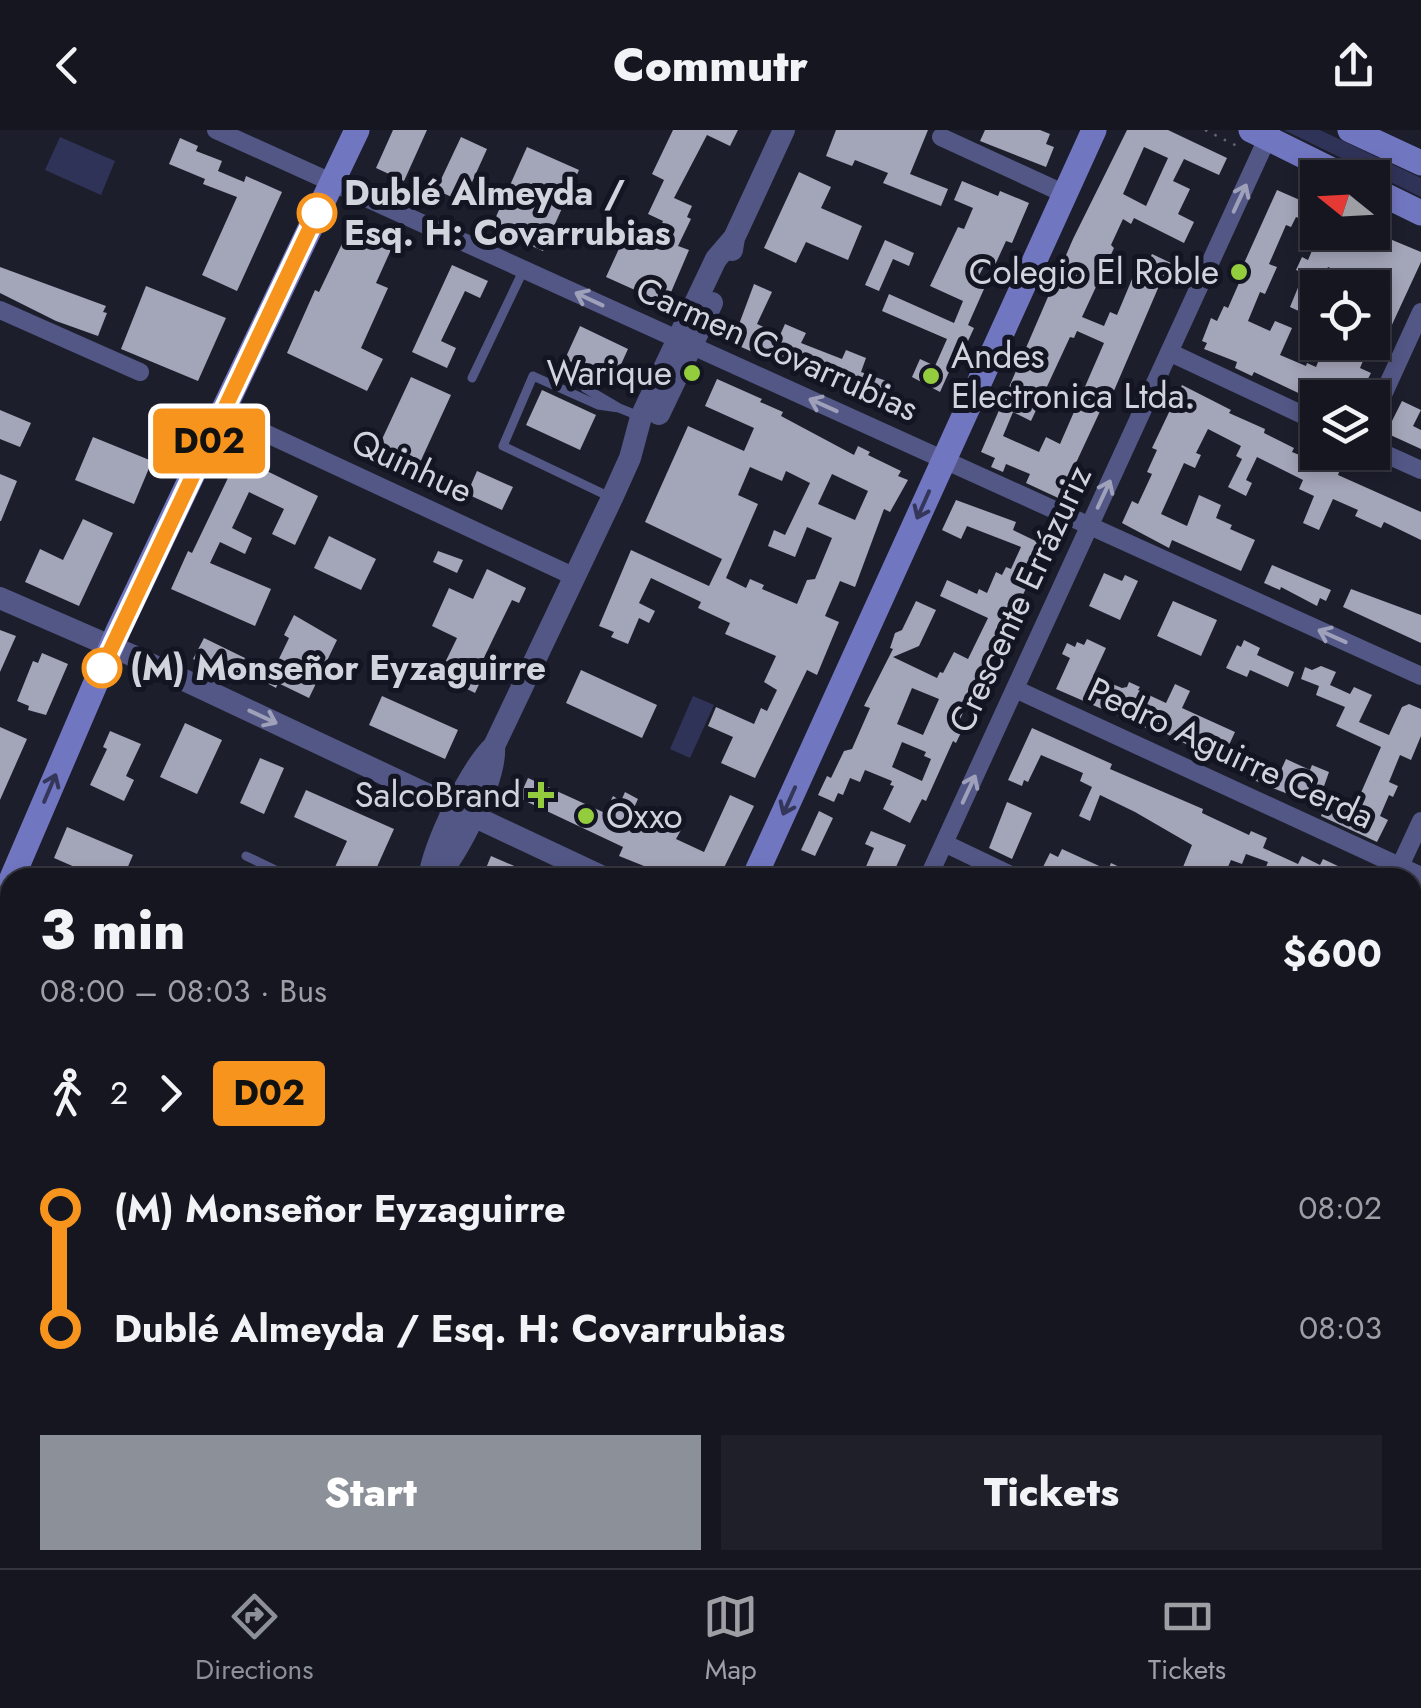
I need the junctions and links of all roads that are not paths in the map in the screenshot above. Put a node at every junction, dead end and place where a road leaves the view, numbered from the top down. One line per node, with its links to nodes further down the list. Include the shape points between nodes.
1 (216, 130): 10 (street, Carmen Covarrubias)
2 (357, 130): 10 (main road)
3 (784, 130): 17 (street, via 734,238 728,266)
4 (1094, 130): 11 (main road)
5 (1350, 130): 9 (main road)
6 (941, 137): 11 (street)
7 (1262, 139): 8 (main road); 18 (street, Crescente Errázuriz, one-way to 7)
8 (1308, 160)
9 (1421, 163)
10 (332, 182): 14 (street, Carmen Covarrubias); 24 (main road)
11 (1066, 194): 29 (main road)
12 (1390, 198): 13 (main road)
13 (1421, 213)
14 (524, 269): 17 (street, Carmen Covarrubias, one-way to 14); 20 (lane)
15 (0, 310): 19 (street)
16 (1421, 312): 21 (street)
17 (685, 343): 26 (street); 28 (street, via 652,428); 29 (street, Carmen Covarrubias, one-way to 17)
18 (1169, 352): 25 (street); 32 (street, Crescente Errázuriz, one-way to 18)
19 (140, 372)
20 (472, 378)
21 (1390, 380)
22 (585, 388): 23 (lane)
23 (619, 408): 26 (lane); 31 (lane, via 533,376 502,446)
24 (222, 413): 33 (street, Quinhue); 35 (main road)
25 (1300, 414)
26 (641, 418): 28 (street)
27 (1390, 456): 30 (street)
28 (630, 458): 31 (street)
29 (943, 460): 32 (street, Carmen Covarrubias); 46 (main road, one-way to 46)
30 (1421, 470)
31 (612, 498): 33 (street)
32 (1089, 526): 36 (street, Carmen Covarrubias, one-way to 32); 37 (street, Crescente Errázuriz)
33 (575, 577): 38 (street, via 494,746 474,770)
34 (0, 598): 35 (street)
35 (111, 646): 38 (street, one-way to 38); 42 (main road, one-way to 35)
36 (1421, 676)
37 (1014, 688): 40 (street, Crescente Errázuriz, one-way to 37); 49 (street, Pedro Aguirre Cerda)
38 (464, 811): 44 (street, via 434,855); 45 (street)
39 (1421, 821): 50 (street)
40 (944, 843): 47 (street, Crescente Errázuriz); 48 (street)
41 (246, 856): 43 (lane)
42 (15, 868)
43 (271, 868)
44 (433, 868)
45 (585, 868)
46 (759, 868)
47 (933, 868)
48 (996, 868)
49 (1390, 868)
50 (1400, 868)

